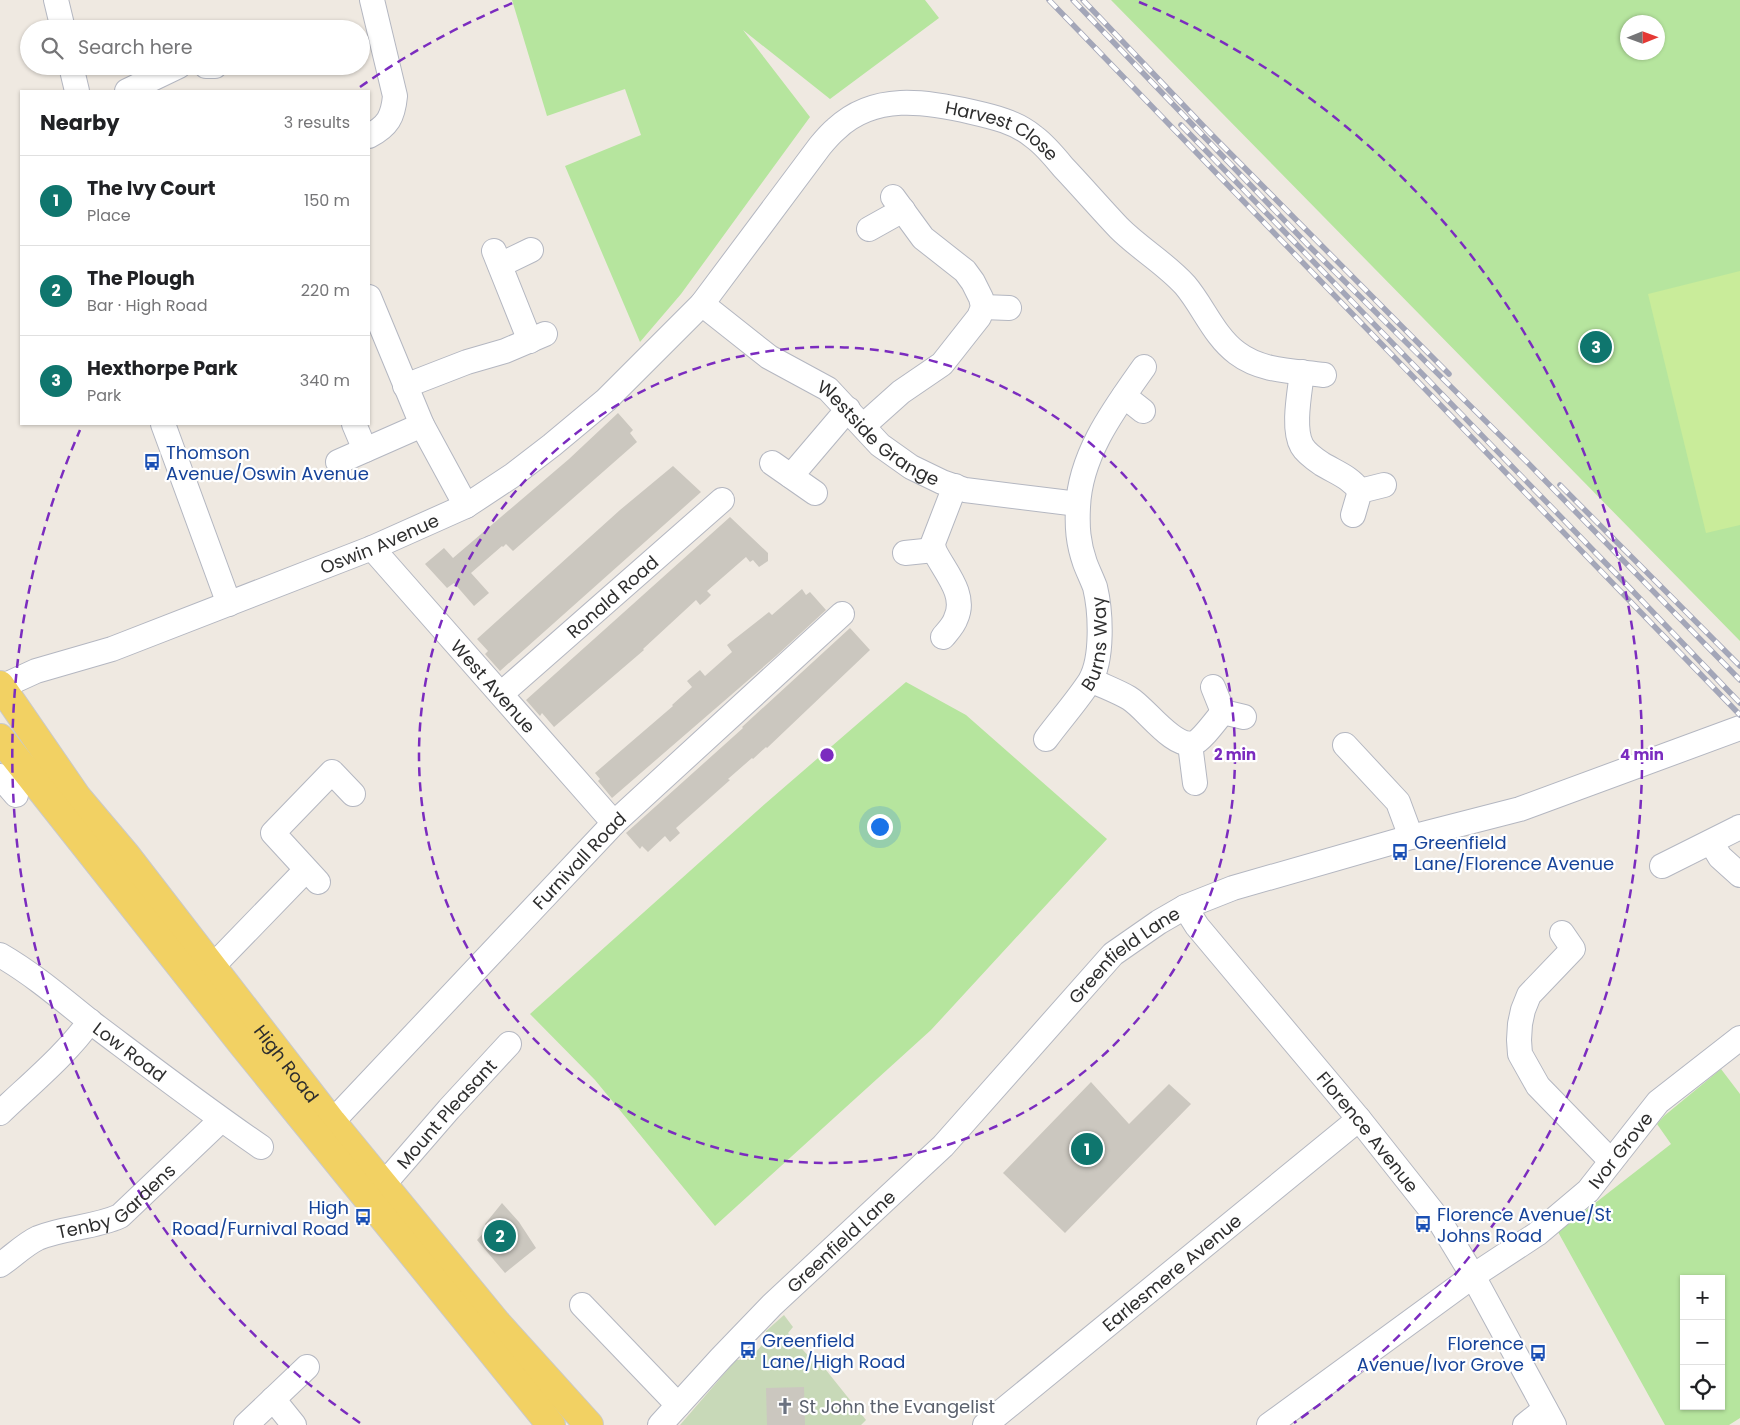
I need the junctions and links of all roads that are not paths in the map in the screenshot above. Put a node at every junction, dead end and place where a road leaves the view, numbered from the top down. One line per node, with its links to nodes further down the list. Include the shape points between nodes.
1 (56, 0): 3 (street)
2 (372, 0): 8 (street, via 395,96 389,120)
3 (61, 20)
4 (73, 75): 6 (street)
5 (160, 75): 7 (street)
6 (77, 90)
7 (129, 90)
8 (370, 135)
9 (869, 229): 13 (street, via 898,203 923,238 965,271)
10 (530, 250): 16 (street, via 497,258 537,337)
11 (702, 304): 19 (street, Westside Grange, via 769,357 828,389); 27 (street, Harvest Close, via 820,146 836,128 852,117 900,102 922,102 992,116 1025,130 1048,150 1130,239 1168,267 1197,301 1223,340 1238,354 1268,368 1313,373 1298,420 1302,447 1322,464 1343,474); 31 (street, Oswin Avenue, via 606,400 513,475)
12 (370, 305): 16 (street)
13 (983, 307): 14 (street); 19 (street, via 979,317 942,364)
14 (1009, 308)
15 (1144, 367): 17 (street, Burns Way)
16 (405, 386): 22 (street)
17 (1124, 396): 18 (street); 30 (street, Burns Way, via 1108,418 1088,462)
18 (1143, 411)
19 (855, 418): 26 (street, Westside Grange, via 880,445 900,460); 28 (street, via 782,470)
20 (163, 425): 36 (street)
21 (354, 425): 23 (street)
22 (422, 425): 23 (street); 31 (street)
23 (365, 450): 24 (street)
24 (338, 462)
25 (1384, 484): 27 (street)
26 (954, 486): 30 (street, Westside Grange, via 964,490); 34 (street, via 933,543)
27 (1360, 491): 32 (street)
28 (815, 494)
29 (722, 500): 42 (street, Ronald Road)
30 (1078, 504): 39 (street, Burns Way, via 1077,536 1098,606 1099,637)
31 (466, 506): 33 (street, Oswin Avenue)
32 (1352, 515)
33 (372, 548): 36 (street, Oswin Avenue); 42 (street, West Avenue)
34 (934, 550): 35 (street); 38 (street, via 960,601 956,620)
35 (905, 553)
36 (229, 604): 40 (street, Oswin Avenue, via 112,649 36,671)
37 (842, 614): 52 (street, Furnivall Road)
38 (943, 637)
39 (1091, 680): 45 (street, Burns Way); 46 (street, via 1130,698 1170,735)
40 (0, 687): 62 (main road, High Road, via 77,797 126,855)
41 (1213, 687): 46 (street, via 1234,714)
42 (501, 694): 52 (street, West Avenue)
43 (0, 717): 55 (main road, via 71,815)
44 (1740, 728): 54 (street, Greenfield Lane, via 1520,809)
45 (1046, 739)
46 (1190, 744): 49 (street)
47 (1345, 745): 54 (street, via 1398,802)
48 (3, 753): 51 (street); 55 (main road)
49 (1195, 783)
50 (353, 794): 62 (street, via 332,772 273,833 312,876)
51 (16, 795)
52 (614, 823): 69 (street, Furnivall Road)
53 (1740, 827): 56 (street)
54 (1411, 837): 59 (street, Greenfield Lane, via 1233,888)
55 (82, 840): 82 (main road, High Road, via 243,1045)
56 (1711, 842): 57 (street); 58 (street, via 1720,857)
57 (1662, 866)
58 (1740, 875)
59 (1185, 907): 67 (street, Florence Avenue, via 1197,926); 78 (street, Greenfield Lane, via 1113,954 943,1146 772,1305)
60 (1562, 933): 71 (street, via 1573,949 1529,995 1520,1024 1520,1054 1538,1086)
61 (0, 955): 63 (street, Low Road, via 48,987)
62 (212, 968): 69 (main road, High Road)
63 (90, 1021): 66 (street); 68 (street, Low Road)
64 (509, 1044): 72 (street, Mount Pleasant)
65 (1737, 1047): 71 (street, Ivor Grove, via 1658,1102)
66 (0, 1113)
67 (1359, 1119): 74 (street, Florence Avenue, via 1439,1220); 85 (street, Earlesmere Avenue)
68 (221, 1120): 70 (street, Low Road); 73 (street, Tenby Gardens, via 120,1216 37,1239)
69 (332, 1122): 72 (main road, High Road)
70 (261, 1148)
71 (1611, 1161): 74 (street, Ivor Grove, via 1588,1190 1537,1234)
72 (384, 1184): 83 (main road, High Road, via 496,1322)
73 (0, 1265)
74 (1473, 1276): 79 (street, Florence Avenue); 86 (street, Ivor Grove)
75 (582, 1305): 78 (street)
76 (307, 1366): 77 (street)
77 (273, 1399): 80 (street); 81 (street)
78 (678, 1405): 84 (street, Greenfield Lane)
79 (1549, 1417): 87 (street)
80 (246, 1425)
81 (294, 1425)
82 (551, 1425)
83 (589, 1425)
84 (660, 1425)
85 (985, 1425)
86 (1269, 1425)
87 (1525, 1425)

